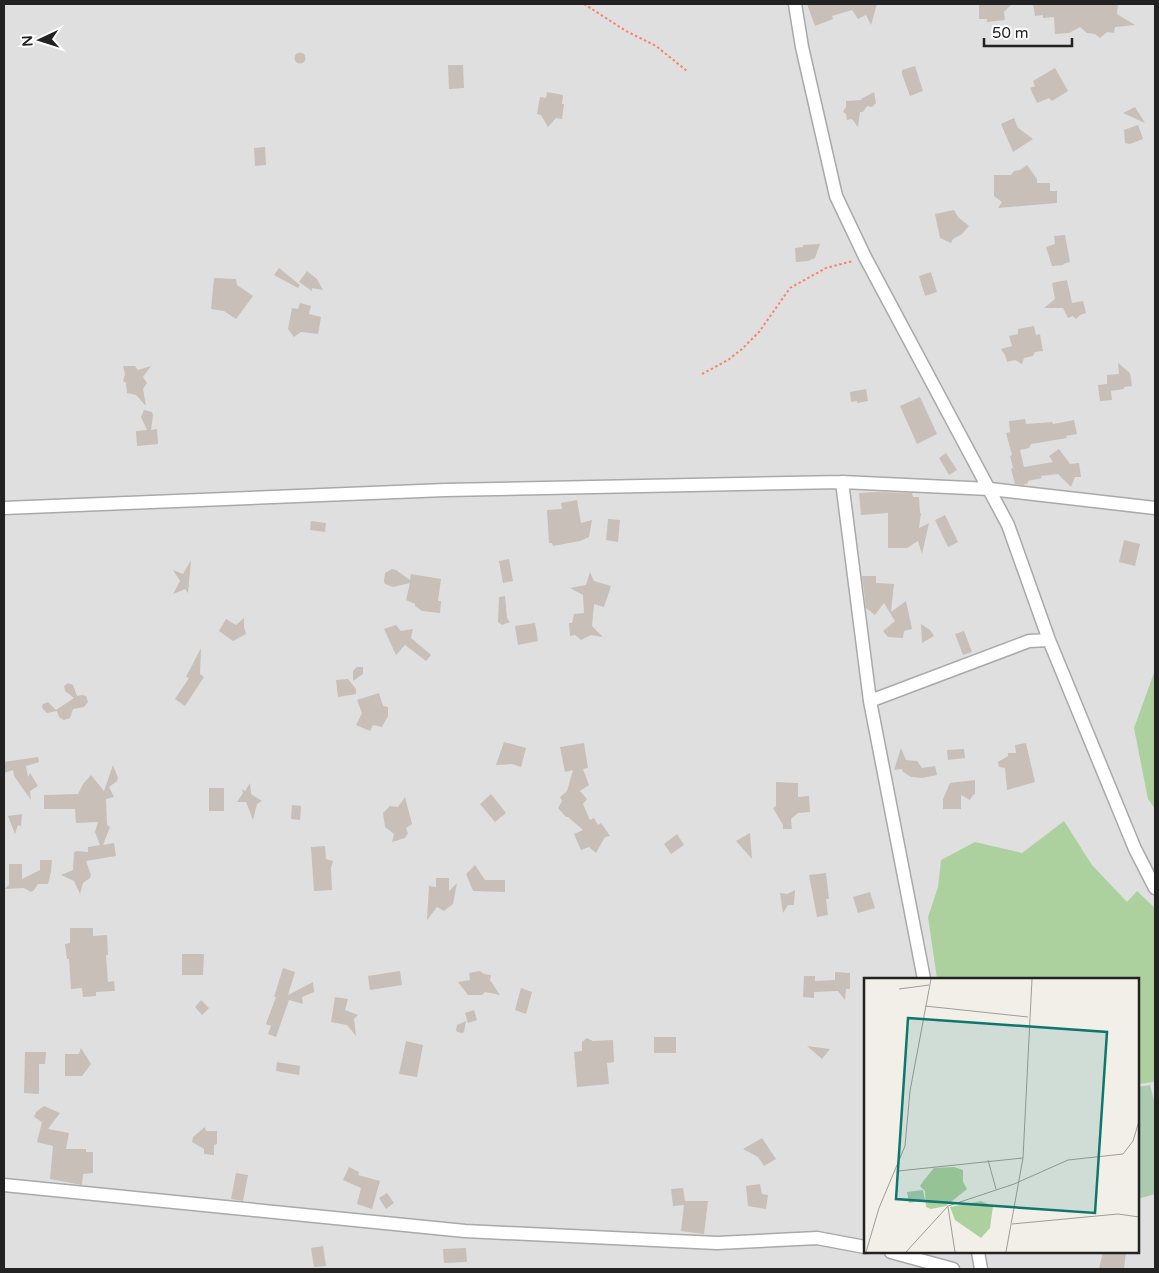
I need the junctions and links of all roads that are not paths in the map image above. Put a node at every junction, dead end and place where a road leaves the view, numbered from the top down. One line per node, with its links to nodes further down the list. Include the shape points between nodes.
1 (795, 4): 3 (street, via 836,196 865,258)
2 (842, 482): 3 (street); 4 (street, via 445,490); 7 (street)
3 (990, 489): 5 (street); 6 (street, via 1008,525)
4 (4, 508)
5 (1155, 508)
6 (1049, 640): 7 (street, via 1029,641); 8 (street, via 1135,850)
7 (870, 701): 9 (street)
8 (1155, 888)
9 (924, 978)
10 (4, 1185): 11 (street, via 465,1231 717,1243 817,1238)
11 (864, 1247)
12 (895, 1253): 14 (street)
13 (978, 1253): 15 (street)
14 (953, 1269)
15 (981, 1269)

